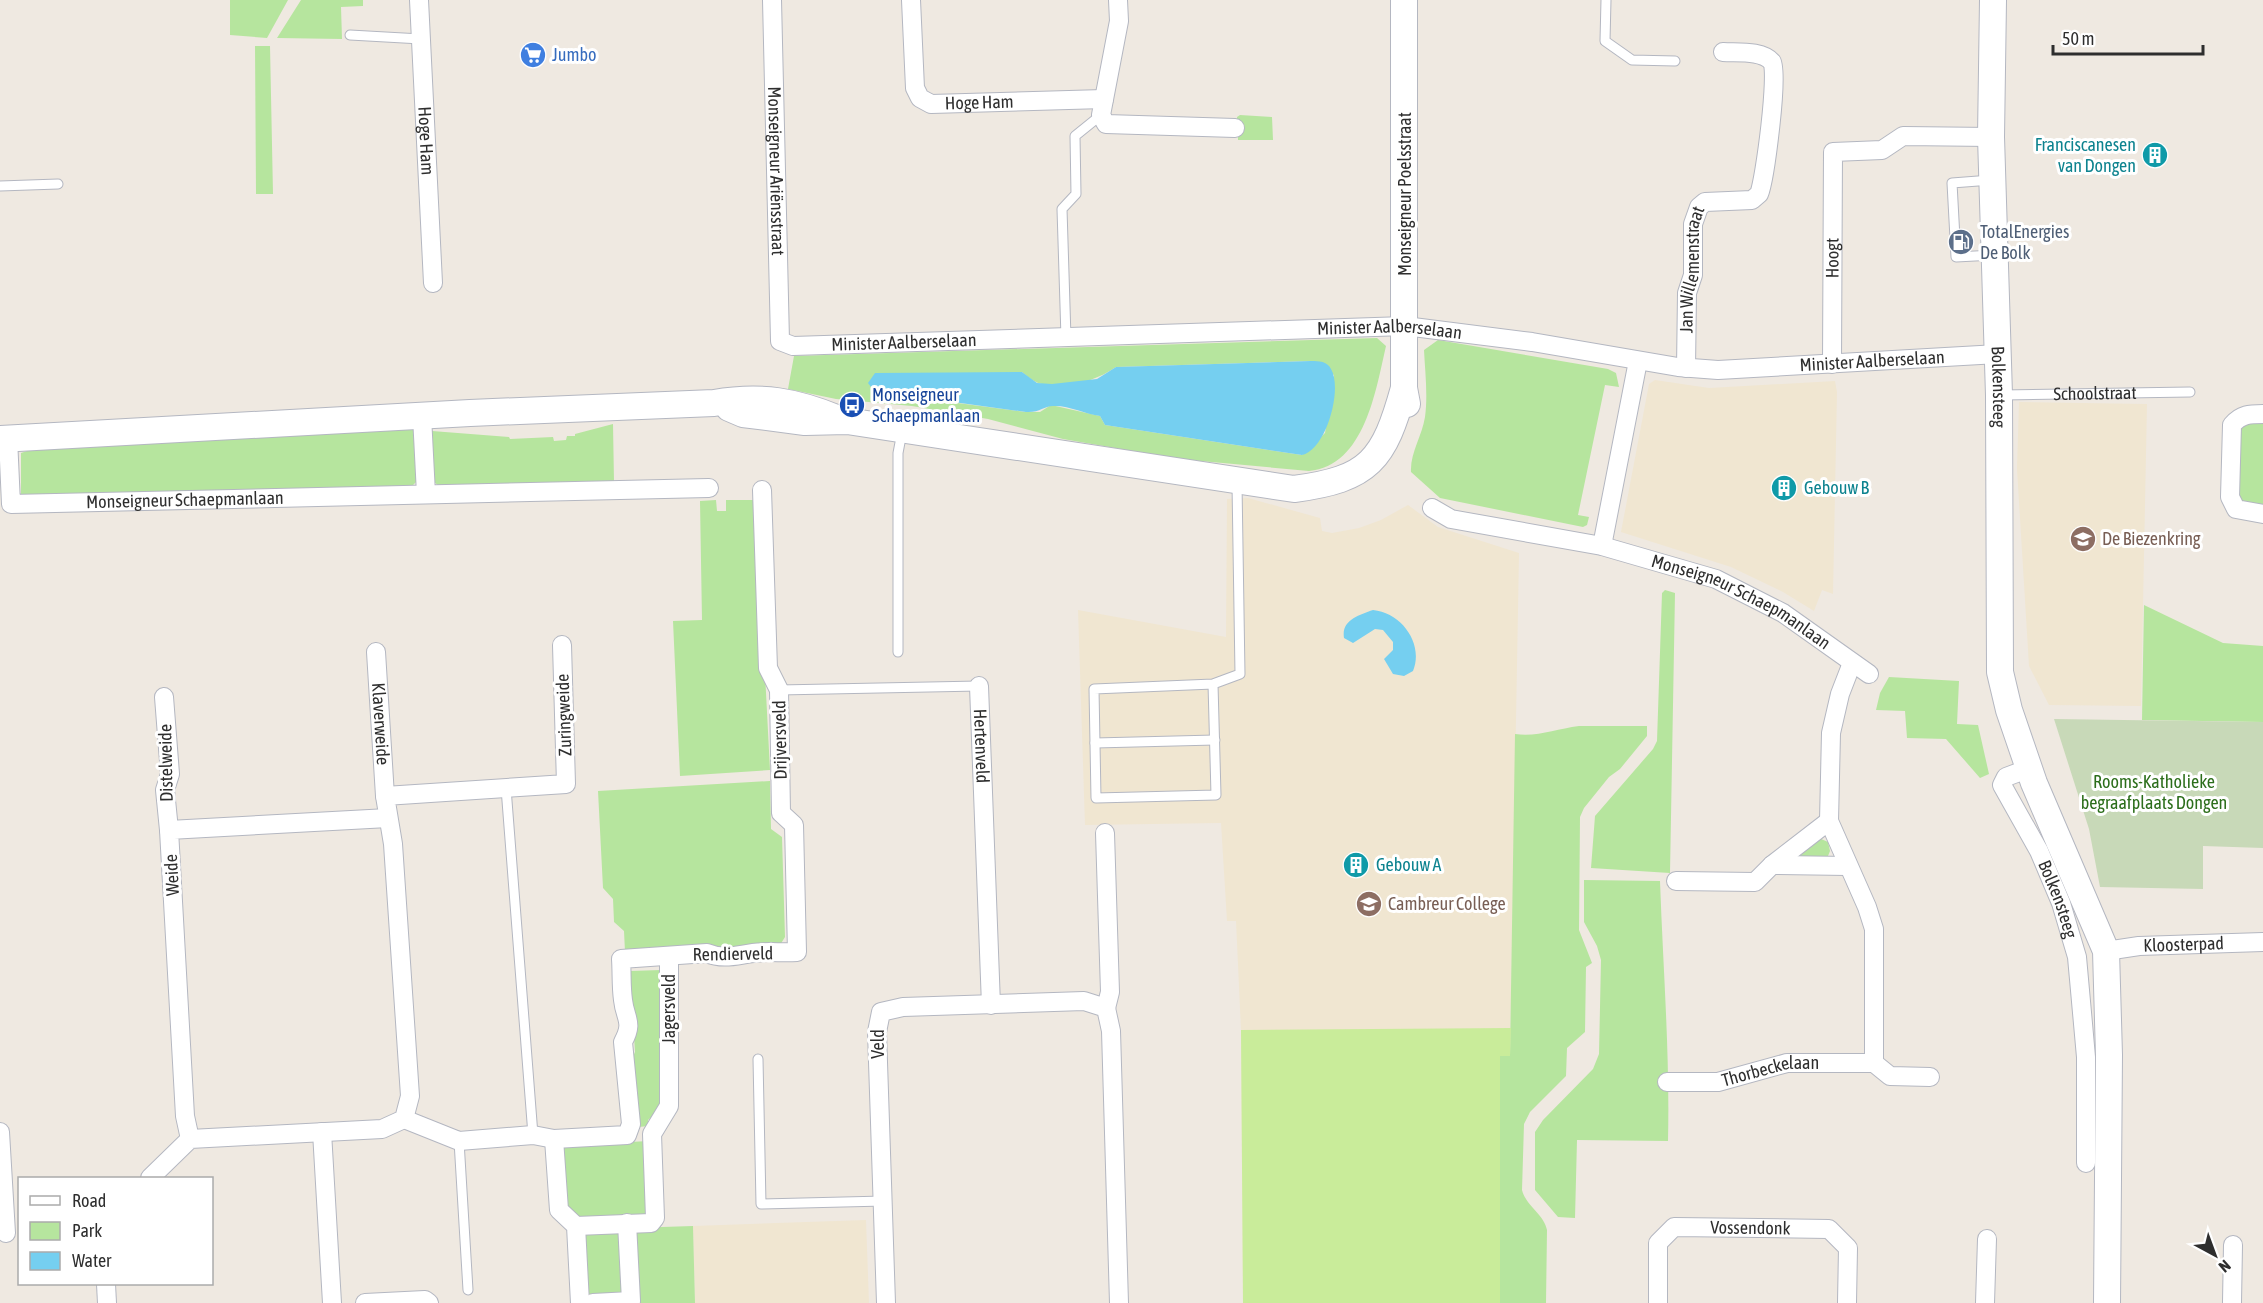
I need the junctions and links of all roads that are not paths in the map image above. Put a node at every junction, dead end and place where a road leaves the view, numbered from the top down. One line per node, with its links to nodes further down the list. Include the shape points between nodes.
1 (419, 0): 9 (street, Hoge Ham)
2 (772, 0): 22 (street, Monseigneur Ariënsstraat)
3 (911, 0): 12 (street, Hoge Ham, via 915,88 920,98 931,104)
4 (1119, 0): 12 (street, via 1119,21)
5 (1404, 0): 20 (main road, Monseigneur Poelsstraat)
6 (1606, 0): 11 (lane, via 1605,41 1632,60)
7 (1993, 0): 14 (main road, Bolkensteeg)
8 (350, 35): 9 (lane)
9 (421, 39): 19 (street, Hoge Ham)
10 (1723, 52): 26 (street, Jan Willemenstraat, via 1764,56 1773,63 1774,92 1759,194 1752,200 1705,202 1694,216 1694,275 1687,293)
11 (1675, 61)
12 (1102, 107): 13 (street, Hoge Ham, via 1106,124 1118,126); 21 (lane, via 1075,136 1077,194 1062,209)
13 (1235, 128)
14 (1991, 137): 15 (main road, Bolkensteeg); 25 (street, Hoogt, via 1903,136 1882,150 1834,144)
15 (1993, 180): 18 (main road, Bolkensteeg); 18 (lane, via 1952,183 1956,257)
16 (58, 184): 17 (lane)
17 (0, 186)
18 (1997, 255): 23 (main road, Bolkensteeg)
19 (433, 283)
20 (1405, 326): 21 (street, Minister Aalberselaan); 24 (street, Minister Aalberselaan, via 1532,342); 33 (main road, Monseigneur Poelsstraat, via 1404,388)
21 (1066, 338): 22 (street, Minister Aalberselaan, via 793,346)
22 (780, 341)
23 (1998, 354): 25 (street, Minister Aalberselaan); 28 (main road, Bolkensteeg)
24 (1638, 361): 26 (street, Minister Aalberselaan); 40 (street)
25 (1832, 364): 26 (street, Minister Aalberselaan)
26 (1686, 368)
27 (2190, 392): 28 (lane, Schoolstraat)
28 (1999, 395): 52 (main road, Bolkensteeg, via 2000,672 2008,710)
29 (2263, 414): 39 (street, via 2245,415 2232,425 2230,496 2236,509)
30 (422, 416): 31 (main road, Monseigneur Schaepmanlaan, via 714,403 746,398 807,406 839,419); 32 (main road, Monseigneur Schaepmanlaan); 37 (street)
31 (903, 430): 34 (main road, Monseigneur Schaepmanlaan); 43 (lane, via 898,453)
32 (4, 439): 37 (street, Monseigneur Schaepmanlaan, via 11,504)
33 (1382, 461): 34 (main road, Monseigneur Schaepmanlaan, via 1325,485 1294,489)
34 (1237, 481): 46 (lane, via 1240,674)
35 (709, 488): 37 (street, Monseigneur Schaepmanlaan)
36 (762, 490): 48 (street, Drijversveld, via 768,668)
37 (426, 494)
38 (1432, 508): 40 (street, Monseigneur Schaepmanlaan, via 1451,519)
39 (2263, 514)
40 (1602, 546): 44 (street, Monseigneur Schaepmanlaan, via 1716,579 1783,613)
41 (562, 645): 53 (street, Zuringweide, via 566,784)
42 (376, 652): 54 (street, Klaverweide)
43 (898, 652)
44 (1852, 663): 45 (street, Monseigneur Schaepmanlaan); 56 (street, via 1831,733)
45 (1869, 674)
46 (1214, 684): 50 (lane); 51 (lane, via 1094,688)
47 (979, 686): 48 (lane, Hertenveld); 66 (street, Hertenveld)
48 (779, 690): 64 (street, Drijversveld, via 781,813 794,825)
49 (164, 697): 57 (street, Distelweide, via 170,774 165,790)
50 (1215, 740): 51 (lane); 51 (lane, via 1216,795 1096,798)
51 (1095, 743)
52 (2030, 768): 63 (main road, Bolkensteeg); 68 (street, Bolkensteeg, via 2006,777 2002,785 2039,851 2069,926)
53 (506, 788): 54 (street); 76 (lane)
54 (385, 796): 55 (street)
55 (388, 818): 57 (street, Weide); 73 (street, via 410,1096)
56 (1829, 821): 59 (street); 60 (street)
57 (169, 830): 77 (street, Weide, via 185,1116)
58 (1105, 833): 67 (street, via 1110,992)
59 (1772, 865): 60 (street); 61 (street, via 1755,882)
60 (1848, 866): 70 (street, via 1874,929)
61 (1676, 881)
62 (2263, 942): 63 (street, Kloosterpad, via 2139,946)
63 (2106, 951): 68 (main road, Bolkensteeg)
64 (797, 952): 65 (street, Rendierveld, via 752,953 743,957 707,953)
65 (669, 956): 78 (street, Jagersveld, via 621,959 629,1030 623,1042 631,1124 627,1135); 83 (street, Jagersveld, via 669,1106 652,1134 655,1218 651,1223)
66 (991, 1005): 67 (street, Veld, via 1084,1001); 82 (street, Veld, via 903,1007 881,1012 877,1032)
67 (1106, 1008): 97 (street, via 1112,1031)
68 (2098, 1056): 80 (street, Bolkensteeg); 101 (main road, Bolkensteeg)
69 (758, 1059): 82 (lane, via 761,1204)
70 (1874, 1063): 71 (street, Thorbeckelaan, via 1890,1076); 72 (street, Thorbeckelaan, via 1787,1063 1718,1082)
71 (1930, 1077)
72 (1666, 1082)
73 (404, 1119): 75 (street, via 382,1129); 79 (street, Jagersveld)
74 (0, 1132): 85 (street)
75 (322, 1132): 77 (street); 91 (street)
76 (534, 1136): 78 (street, Jagersveld); 79 (street, Jagersveld)
77 (190, 1139): 81 (street)
78 (554, 1139): 84 (street, via 559,1210)
79 (459, 1141): 89 (lane)
80 (2086, 1163)
81 (152, 1177)
82 (884, 1201): 96 (street, Veld)
83 (627, 1223): 84 (street, Jagersveld); 95 (street, via 631,1301)
84 (576, 1226): 94 (street)
85 (9, 1233)
86 (1987, 1239): 100 (street)
87 (2233, 1245): 102 (street)
88 (106, 1285): 90 (street)
89 (468, 1290)
90 (108, 1303)
91 (332, 1303)
92 (365, 1303): 93 (street)
93 (429, 1303)
94 (580, 1303)
95 (594, 1303)
96 (886, 1303)
97 (1119, 1303)
98 (1658, 1303): 99 (street, Vossendonk, via 1658,1243 1674,1227 1829,1229 1848,1248)
99 (1847, 1303)
100 (1985, 1303)
101 (2107, 1303)
102 (2232, 1303)

